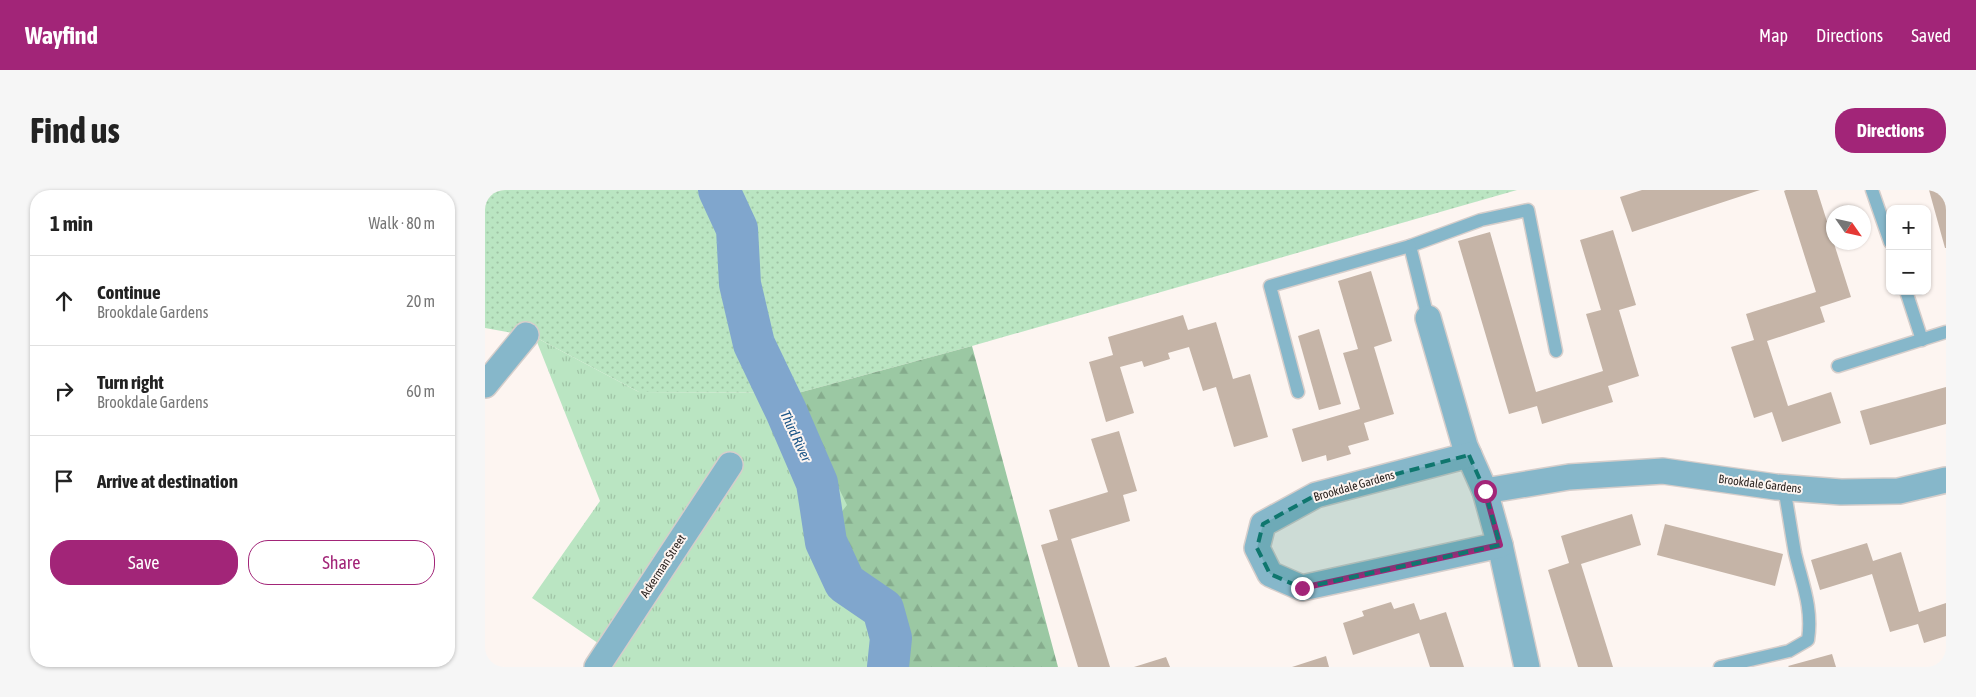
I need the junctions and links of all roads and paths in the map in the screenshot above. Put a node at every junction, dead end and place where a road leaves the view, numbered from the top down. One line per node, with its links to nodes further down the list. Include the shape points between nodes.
1 (1872, 190): 2 (lane)
2 (1886, 230)
3 (1410, 246): 5 (lane); 9 (lane, via 1481,220 1528,210); 12 (lane, via 1270,286)
4 (1907, 295): 8 (lane)
5 (1428, 318): 13 (street)
6 (1946, 332): 8 (lane)
7 (526, 335): 11 (street)
8 (1922, 340): 10 (lane)
9 (1556, 351)
10 (1838, 366)
11 (485, 385)
12 (1297, 392)
13 (1469, 455): 17 (street); 18 (street, Brookdale Gardens, via 1316,495 1263,524 1257,548 1270,574 1302,588)
14 (730, 465): 19 (street, Ackerman Street)
15 (1946, 480): 16 (street, Brookdale Gardens, via 1899,492)
16 (1784, 488): 17 (street, Brookdale Gardens, via 1663,471 1569,477); 21 (lane, via 1795,552 1810,608 1808,640 1789,651)
17 (1485, 491): 18 (street)
18 (1500, 545): 20 (street)
19 (597, 667)
20 (1527, 667)
21 (1720, 667)

